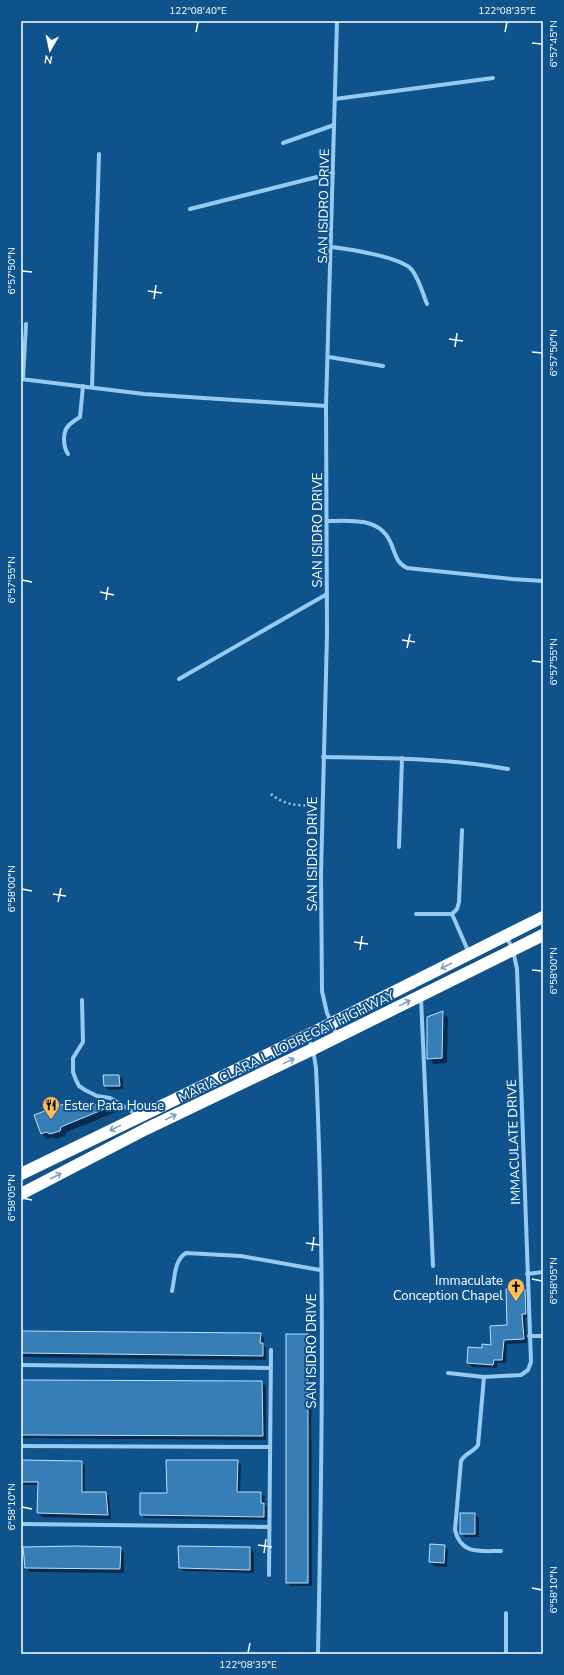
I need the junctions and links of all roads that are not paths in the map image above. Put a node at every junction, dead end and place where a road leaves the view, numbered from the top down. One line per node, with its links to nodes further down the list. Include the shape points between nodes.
1 (337, 21): 3 (street, SAN ISIDRO DRIVE)
2 (493, 78): 3 (street)
3 (335, 99): 4 (street, SAN ISIDRO DRIVE)
4 (334, 125): 5 (street); 7 (street, SAN ISIDRO DRIVE)
5 (283, 143)
6 (99, 154): 16 (street)
7 (333, 173): 8 (street); 9 (street, SAN ISIDRO DRIVE)
8 (190, 209)
9 (332, 247): 10 (street, via 359,251 405,264 412,270); 12 (street, SAN ISIDRO DRIVE)
10 (427, 304)
11 (26, 324): 14 (street)
12 (329, 358): 13 (street); 17 (street, SAN ISIDRO DRIVE)
13 (384, 366)
14 (22, 379): 15 (street)
15 (83, 386): 16 (street); 18 (street, via 80,417 69,425 64,440 64,448)
16 (92, 387): 17 (street, via 144,394)
17 (326, 406): 19 (street, SAN ISIDRO DRIVE)
18 (68, 454)
19 (327, 521): 20 (street, via 378,526 387,534 398,562 407,568 512,580); 21 (street, SAN ISIDRO DRIVE)
20 (543, 580)
21 (327, 594): 22 (street); 23 (street, SAN ISIDRO DRIVE)
22 (179, 679)
23 (323, 757): 24 (street); 37 (street, SAN ISIDRO DRIVE, via 321,978 323,1002)
24 (402, 758): 25 (street); 27 (street)
25 (508, 769)
26 (462, 830): 29 (street, via 459,902)
27 (399, 847)
28 (416, 914): 29 (street)
29 (452, 914): 34 (street)
30 (543, 917): 32 (highway, MARIA CLARA L. LOBREGAT HIGHWAY)
31 (543, 935): 33 (highway, MARIA CLARA L. LOBREGAT HIGHWAY)
32 (506, 936): 33 (street, IMMACULATE DRIVE); 34 (highway, MARIA CLARA L. LOBREGAT HIGHWAY)
33 (513, 950): 35 (highway, MARIA CLARA L. LOBREGAT HIGHWAY); 48 (street, IMMACULATE DRIVE, via 518,990)
34 (470, 954): 37 (highway, MARIA CLARA L. LOBREGAT HIGHWAY, one-way to 37)
35 (421, 996): 39 (highway, MARIA CLARA L. LOBREGAT HIGHWAY, one-way to 35); 45 (street)
36 (82, 1000): 41 (street, via 83,1042 73,1058 76,1080 85,1090 97,1096 110,1098)
37 (331, 1024): 38 (highway, MARIA CLARA L. LOBREGAT HIGHWAY); 39 (street, SAN ISIDRO DRIVE)
38 (306, 1036): 40 (street); 41 (highway, MARIA CLARA L. LOBREGAT HIGHWAY)
39 (338, 1037): 40 (highway, MARIA CLARA L. LOBREGAT HIGHWAY)
40 (313, 1049): 43 (highway, MARIA CLARA L. LOBREGAT HIGHWAY, one-way to 40, via 146,1129); 46 (street, SAN ISIDRO DRIVE)
41 (140, 1116): 42 (highway, MARIA CLARA L. LOBREGAT HIGHWAY, one-way to 42)
42 (24, 1172): 43 (highway)
43 (36, 1186): 44 (highway, MARIA CLARA L. LOBREGAT HIGHWAY)
44 (21, 1194)
45 (433, 1266)
46 (320, 1270): 49 (street, via 240,1256 186,1253 177,1263); 64 (street, SAN ISIDRO DRIVE, via 322,1465)
47 (543, 1272): 48 (street)
48 (527, 1274): 50 (street, IMMACULATE DRIVE)
49 (172, 1291)
50 (529, 1336): 51 (street); 56 (street, IMMACULATE DRIVE, via 531,1362 528,1370 521,1375)
51 (543, 1336)
52 (271, 1350): 54 (street)
53 (21, 1365): 54 (street)
54 (271, 1368): 58 (street)
55 (448, 1373): 56 (street)
56 (484, 1377): 61 (street, via 478,1445 461,1461 455,1530 457,1538 466,1548 474,1551)
57 (21, 1446): 58 (street)
58 (270, 1447): 60 (street)
59 (21, 1524): 60 (street)
60 (269, 1527): 62 (street)
61 (501, 1551)
62 (269, 1575)
63 (506, 1613): 65 (street)
64 (318, 1654)
65 (506, 1654)

